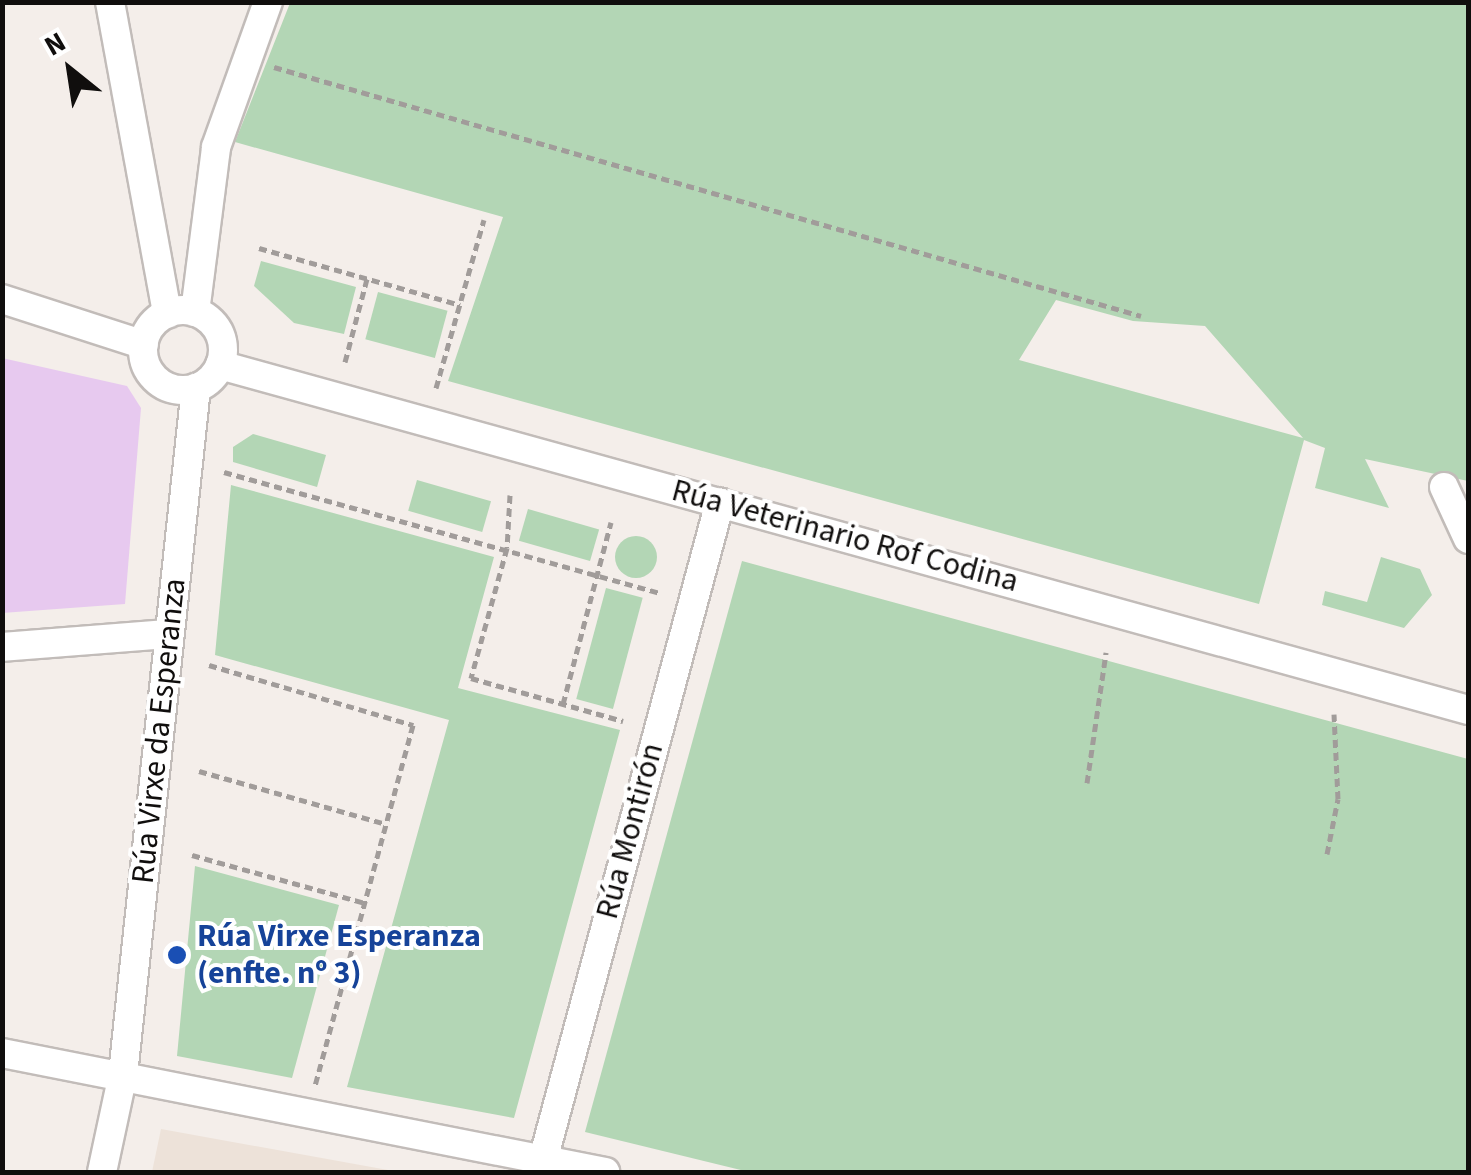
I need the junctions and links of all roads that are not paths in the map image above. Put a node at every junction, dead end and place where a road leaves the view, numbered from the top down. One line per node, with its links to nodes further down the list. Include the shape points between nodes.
1 (110, 2): 4 (street)
2 (268, 2): 4 (street, via 212,164)
3 (2, 300): 5 (street)
4 (181, 313): 5 (street); 6 (street, via 220,333)
5 (144, 344): 7 (street, via 158,381)
6 (220, 366): 7 (street); 9 (street, Rúa Veterinario Rof Codina)
7 (196, 388): 11 (street, Rúa Virxe da Esperanza)
8 (1444, 487): 10 (street)
9 (720, 502): 13 (street, Rúa Veterinario Rof Codina); 16 (street, Rúa Montirón)
10 (1468, 539)
11 (169, 634): 12 (street); 15 (street, Rúa Virxe da Esperanza)
12 (2, 647)
13 (1468, 710)
14 (2, 1053): 15 (street)
15 (124, 1074): 16 (street); 17 (street, Rúa Virxe da Esperanza)
16 (543, 1160): 18 (street)
17 (102, 1172)
18 (605, 1172)

